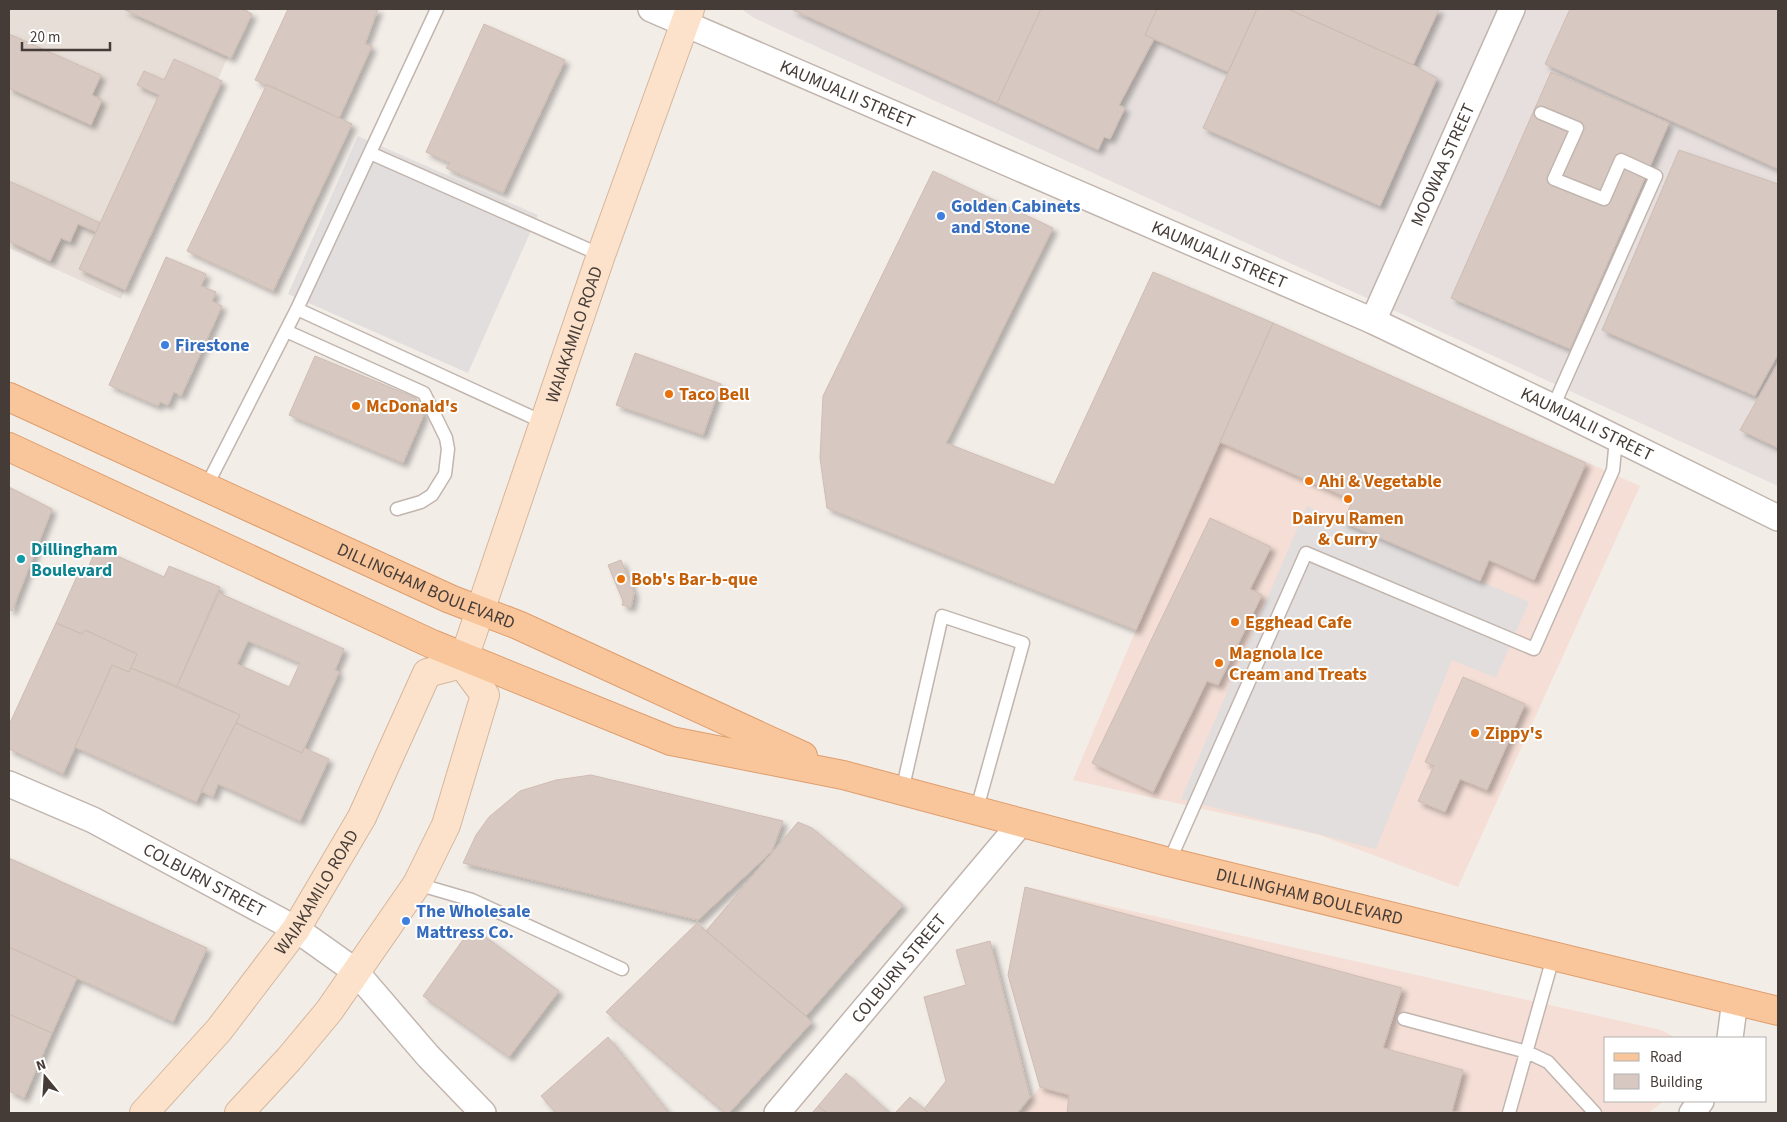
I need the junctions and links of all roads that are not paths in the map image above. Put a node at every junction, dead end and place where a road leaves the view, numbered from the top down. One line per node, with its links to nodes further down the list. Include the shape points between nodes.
1 (437, 9): 6 (lane)
2 (651, 9): 4 (street, KAUMUALII STREET)
3 (1512, 9): 9 (street, MOOWAA STREET)
4 (687, 16): 7 (main road, WAIAKAMILO ROAD); 9 (street, KAUMUALII STREET)
5 (1541, 113): 12 (lane, via 1577,128 1554,178 1604,200 1622,160 1656,176)
6 (370, 153): 7 (lane); 8 (lane)
7 (601, 256): 13 (main road, WAIAKAMILO ROAD)
8 (297, 309): 10 (lane); 13 (lane)
9 (1373, 321): 12 (street, KAUMUALII STREET)
10 (286, 331): 16 (lane); 17 (lane, via 424,393 446,438 445,474 432,494 409,507)
11 (9, 398): 16 (main road, DILLINGHAM BOULEVARD)
12 (1553, 407): 14 (street, KAUMUALII STREET)
13 (545, 423): 19 (main road, WAIAKAMILO ROAD)
14 (1616, 440): 18 (street, KAUMUALII STREET); 26 (lane, via 1613,470 1534,649 1306,553)
15 (9, 447): 20 (main road, DILLINGHAM BOULEVARD)
16 (206, 487): 19 (main road, DILLINGHAM BOULEVARD)
17 (397, 509)
18 (1778, 518)
19 (481, 611): 20 (main road, WAIAKAMILO ROAD); 21 (main road, DILLINGHAM BOULEVARD)
20 (464, 660): 21 (main road, DILLINGHAM BOULEVARD, via 671,741); 27 (main road, via 485,695 446,825); 28 (main road, WAIAKAMILO ROAD, via 427,673 362,817)
21 (843, 775): 23 (main road, DILLINGHAM BOULEVARD)
22 (9, 784): 28 (street, COLBURN STREET, via 93,820)
23 (902, 792): 24 (main road, DILLINGHAM BOULEVARD); 24 (lane, via 942,616 1024,643)
24 (976, 812): 25 (main road, DILLINGHAM BOULEVARD)
25 (1021, 823): 26 (main road, DILLINGHAM BOULEVARD); 41 (street, COLBURN STREET)
26 (1169, 862): 29 (main road, DILLINGHAM BOULEVARD)
27 (417, 884): 30 (lane, via 472,900); 31 (main road)
28 (296, 929): 31 (street, COLBURN STREET); 38 (main road, WAIAKAMILO ROAD, via 219,1030)
29 (1554, 954): 32 (main road, DILLINGHAM BOULEVARD); 36 (lane)
30 (622, 970)
31 (355, 972): 39 (main road, via 329,1011); 40 (street, COLBURN STREET)
32 (1735, 1000): 33 (main road, DILLINGHAM BOULEVARD); 35 (street)
33 (1778, 1011)
34 (1404, 1019): 36 (lane)
35 (1730, 1037)
36 (1527, 1052): 42 (lane); 43 (lane, via 1548,1062)
37 (1700, 1102): 44 (street)
38 (144, 1113)
39 (239, 1113)
40 (483, 1113)
41 (777, 1113)
42 (1509, 1113)
43 (1593, 1113)
44 (1692, 1113)

